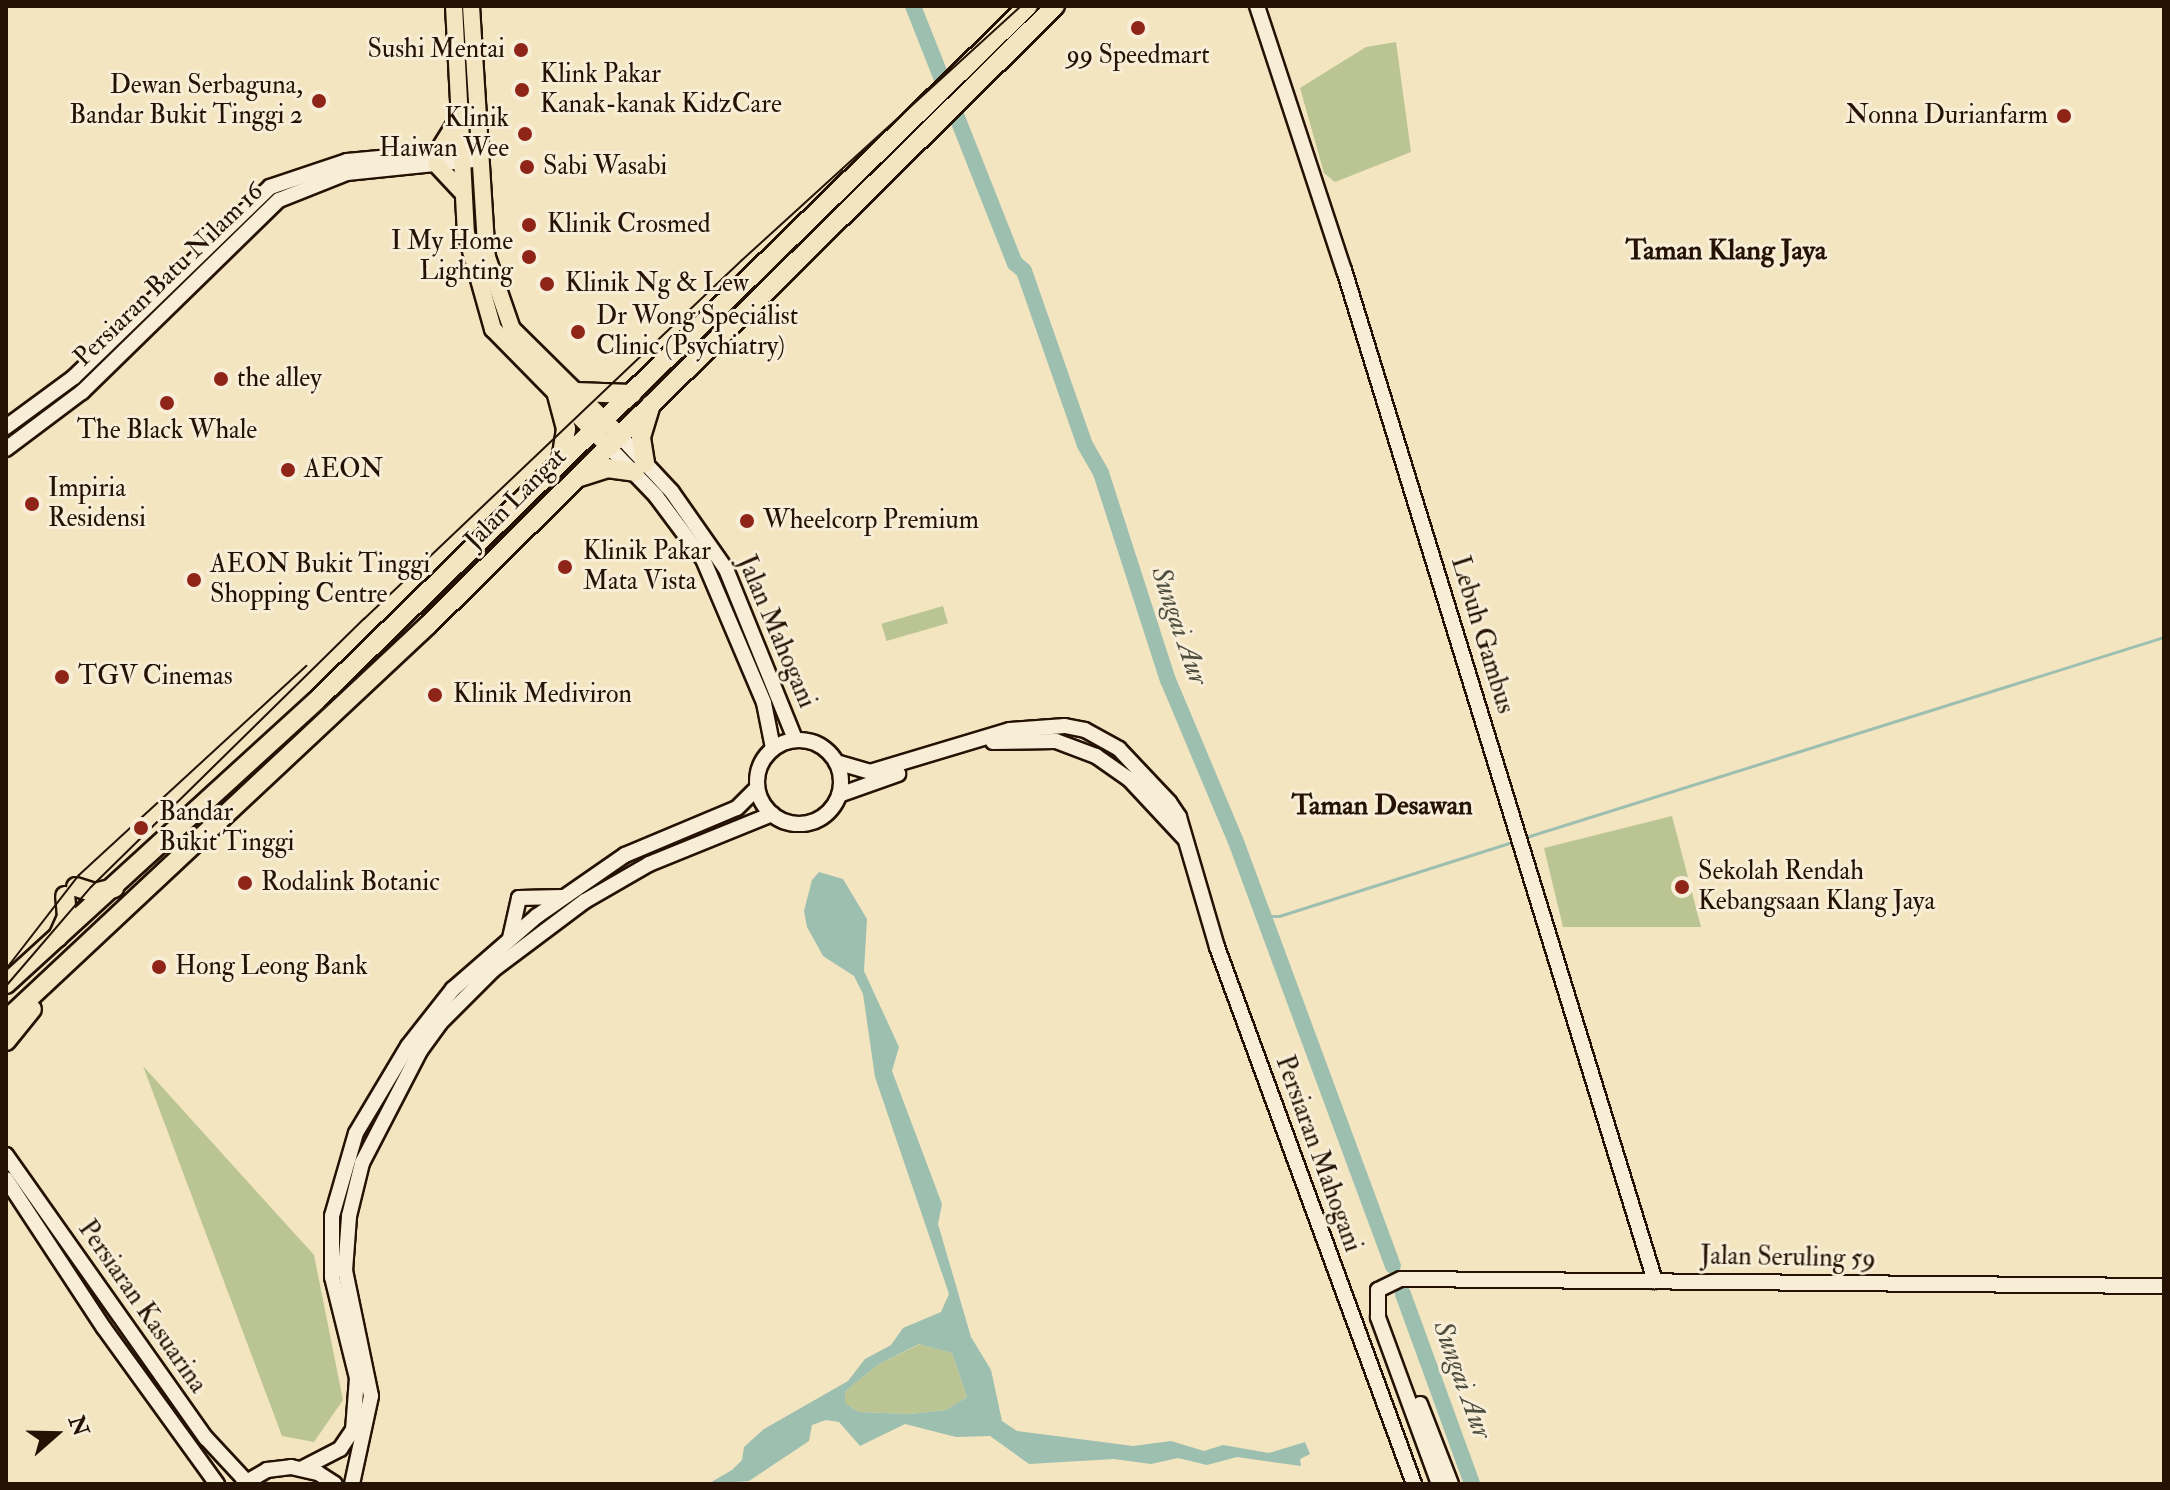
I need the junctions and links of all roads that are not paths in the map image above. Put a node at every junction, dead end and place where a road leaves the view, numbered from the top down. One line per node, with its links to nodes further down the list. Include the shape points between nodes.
1 (454, 6): 6 (main road)
2 (471, 6): 7 (main road)
3 (1028, 6): 11 (highway, Jalan Langat)
4 (1055, 6): 12 (highway, Jalan Langat)
5 (1257, 6): 41 (main road, Lebuh Gambus, via 1344,270)
6 (458, 116): 7 (main road); 8 (main road)
7 (469, 155): 8 (main road, Persiaran Batu Nilam 16); 9 (main road); 10 (main road, via 487,257 509,321)
8 (437, 159): 9 (main road); 14 (main road, Persiaran Batu Nilam 16, via 347,161 270,187 93,360); 16 (main road, Persiaran Batu Nilam 16, via 347,173 279,200 72,401)
9 (463, 196): 10 (main road, via 468,252 493,329)
10 (566, 394): 11 (highway); 13 (main road); 17 (highway)
11 (632, 394): 13 (highway, Jalan Langat)
12 (654, 398): 15 (highway, Jalan Langat); 18 (highway, via 641,437)
13 (599, 426): 15 (main road); 17 (highway, Jalan Langat)
14 (6, 427)
15 (612, 440): 18 (main road, Jalan Mahogani); 19 (highway, Jalan Langat)
16 (6, 449)
17 (561, 461): 28 (highway, Jalan Langat, via 316,701)
18 (640, 467): 19 (highway, via 607,468); 20 (main road, Jalan Mahogani, via 726,569); 21 (main road, Jalan Mahogani, via 711,574 764,703)
19 (568, 483): 27 (highway, Jalan Langat, via 428,625)
20 (795, 739): 21 (main road); 22 (main road, via 819,744)
21 (773, 748): 23 (main road, via 760,766)
22 (836, 762): 24 (main road); 26 (main road, Persiaran Mahogani, via 870,772 1026,726 1085,730 1142,769 1174,810)
23 (757, 788): 25 (main road); 29 (main road, via 737,808 625,855)
24 (839, 795): 25 (main road, via 823,817 811,822 797,824); 26 (main road, Persiaran Mahogani, via 982,745 1025,738 1056,741 1096,756 1129,779)
25 (772, 814): 47 (main road, via 649,864 585,901 493,970 420,1051 362,1163 349,1216 345,1271 371,1396)
26 (1184, 838): 48 (main road, Persiaran Mahogani, via 1217,947)
27 (185, 853): 30 (highway); 33 (highway, Jalan Langat)
28 (114, 888): 30 (highway, Jalan Langat); 31 (highway, via 71,892)
29 (563, 897): 32 (main road); 32 (main road, via 519,898)
30 (92, 914): 31 (highway, Jalan Langat); 35 (highway, via 91,930)
31 (57, 939): 34 (highway, Jalan Langat)
32 (510, 939): 43 (main road, via 427,1019 369,1108 347,1155 329,1251 357,1378 355,1415 349,1440)
33 (56, 973): 36 (highway, Jalan Langat); 37 (highway)
34 (6, 984)
35 (6, 1007)
36 (6, 1020)
37 (6, 1041)
38 (6, 1155): 39 (main road, Persiaran Kasuarina)
39 (14, 1182): 44 (main road, Persiaran Kasuarina); 45 (main road, Persiaran Kasuarina, via 104,1328)
40 (1411, 1279): 41 (main road, Jalan Seruling 59); 49 (main road, Jalan Seruling 59, via 1378,1290 1377,1307); 50 (main road, via 1388,1289 1386,1316)
41 (1655, 1281): 42 (main road, Jalan Seruling 59)
42 (2164, 1286)
43 (303, 1468): 44 (main road, via 267,1470); 46 (main road)
44 (244, 1483)
45 (217, 1484)
46 (335, 1484)
47 (352, 1484)
48 (1414, 1484)
49 (1439, 1484)
50 (1451, 1484)

